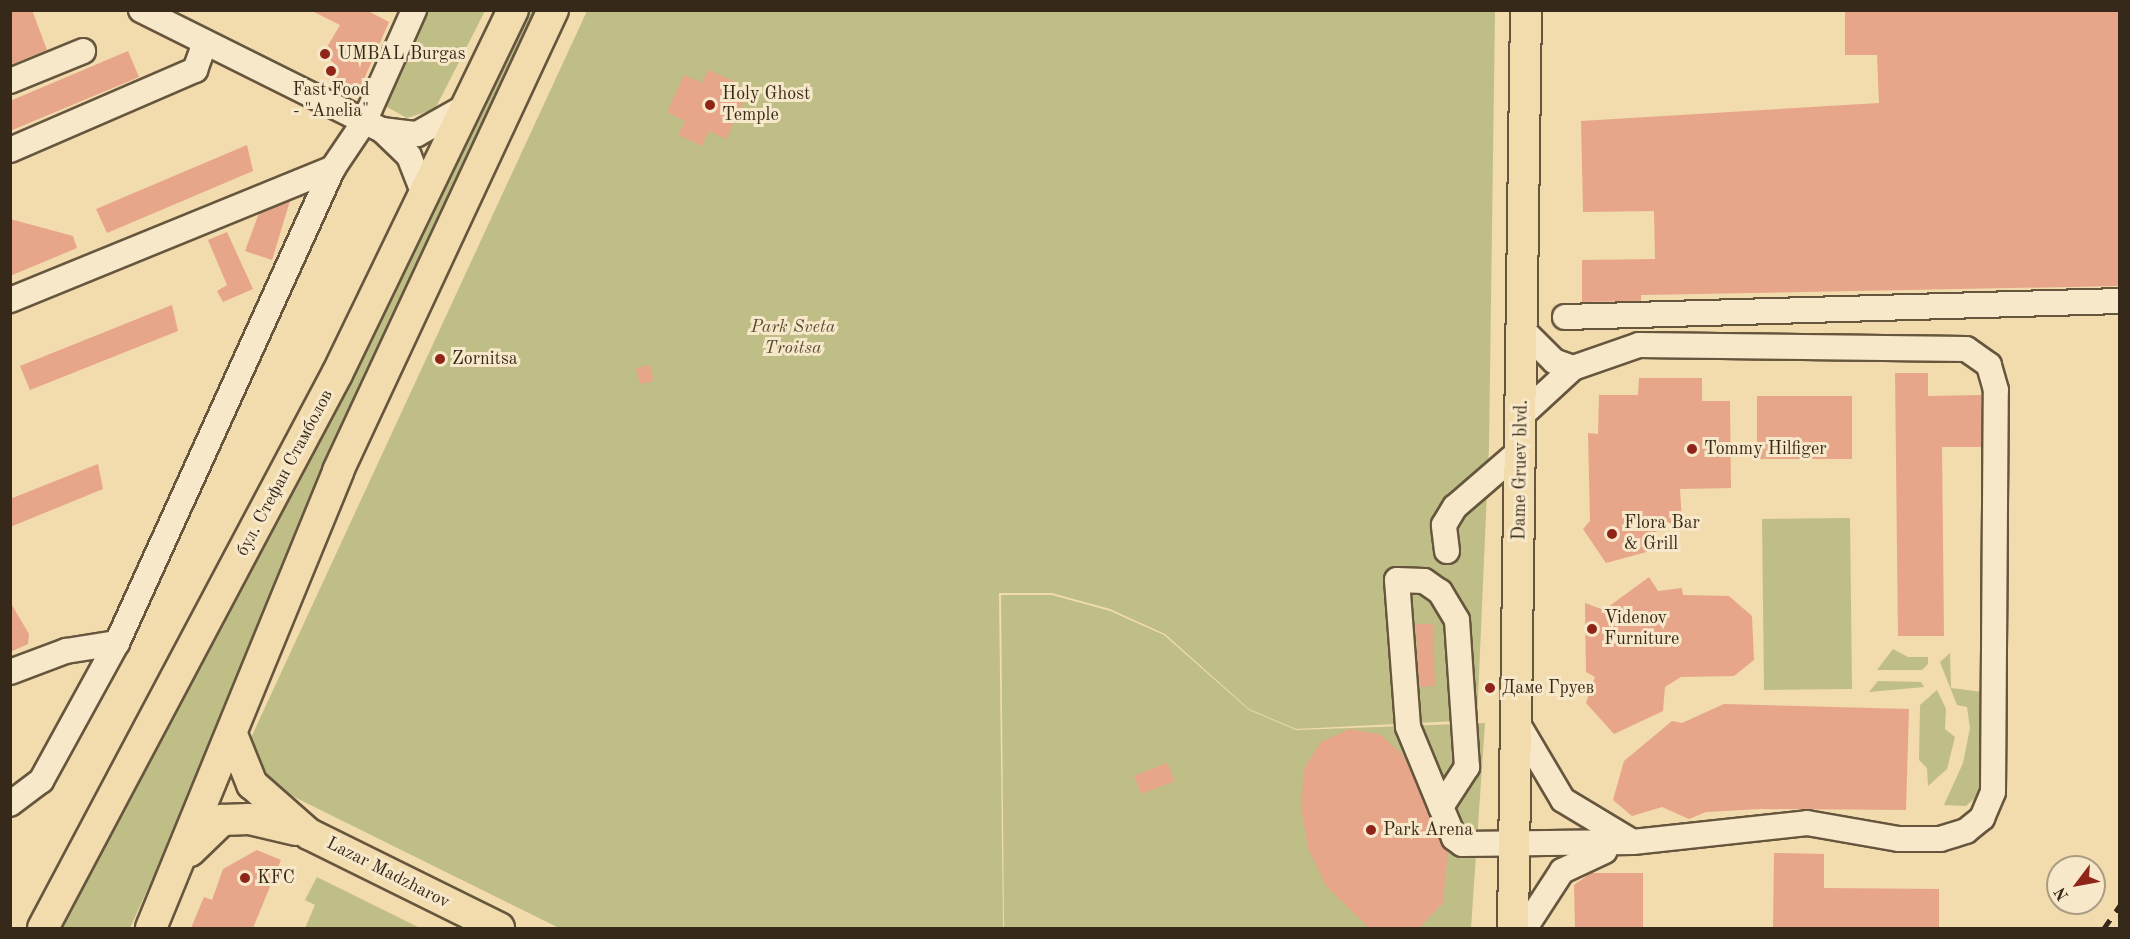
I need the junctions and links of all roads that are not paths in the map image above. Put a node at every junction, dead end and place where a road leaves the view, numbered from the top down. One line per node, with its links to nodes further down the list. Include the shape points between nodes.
1 (141, 10): 6 (street)
2 (414, 10): 10 (street)
3 (513, 10): 9 (main road, бул. Стефан Стамболов)
4 (553, 10): 25 (main road, via 338,471)
5 (1526, 10): 17 (main road, Dame Gruev blvd.)
6 (206, 43): 10 (street); 11 (street, via 195,70)
7 (83, 51): 8 (street)
8 (10, 81)
9 (465, 106): 10 (street, via 417,134); 13 (main road, бул. Стефан Стамболов)
10 (373, 126): 12 (street); 13 (street, via 409,156)
11 (10, 150)
12 (333, 168): 14 (street); 22 (street)
13 (424, 197): 32 (main road, бул. Стефан Стамболов, via 332,384)
14 (10, 300)
15 (2120, 302): 16 (street)
16 (1565, 317)
17 (1523, 330): 18 (street, via 1554,361); 19 (main road, Dame Gruev blvd.)
18 (1573, 368): 19 (street); 29 (street, via 1640,345 1966,349 1989,364 1996,390 1993,792 1982,818 1966,831 1940,839 1899,839 1807,822)
19 (1521, 415): 20 (main road, Dame Gruev blvd.)
20 (1521, 450): 21 (street, via 1455,507 1444,525); 24 (main road, Dame Gruev blvd.)
21 (1447, 551)
22 (117, 643): 23 (street, via 66,651); 26 (street, via 41,781)
23 (10, 672)
24 (1518, 724): 29 (street, via 1563,800); 30 (main road, Dame Gruev blvd.)
25 (233, 737): 28 (main road, Lazar Madzharov, via 252,784); 31 (main road)
26 (10, 804)
27 (1441, 807): 27 (street, via 1408,727 1397,580 1424,581 1440,592 1457,620 1467,767); 30 (street, via 1462,844)
28 (309, 834): 31 (main road, Lazar Madzharov, via 249,819 222,820); 34 (main road, Lazar Madzharov)
29 (1633, 842): 30 (street); 36 (street, via 1574,861 1562,871)
30 (1515, 845): 35 (main road, Dame Gruev blvd.)
31 (177, 867): 33 (main road)
32 (43, 928)
33 (151, 928)
34 (499, 928)
35 (1513, 928)
36 (1525, 928)

